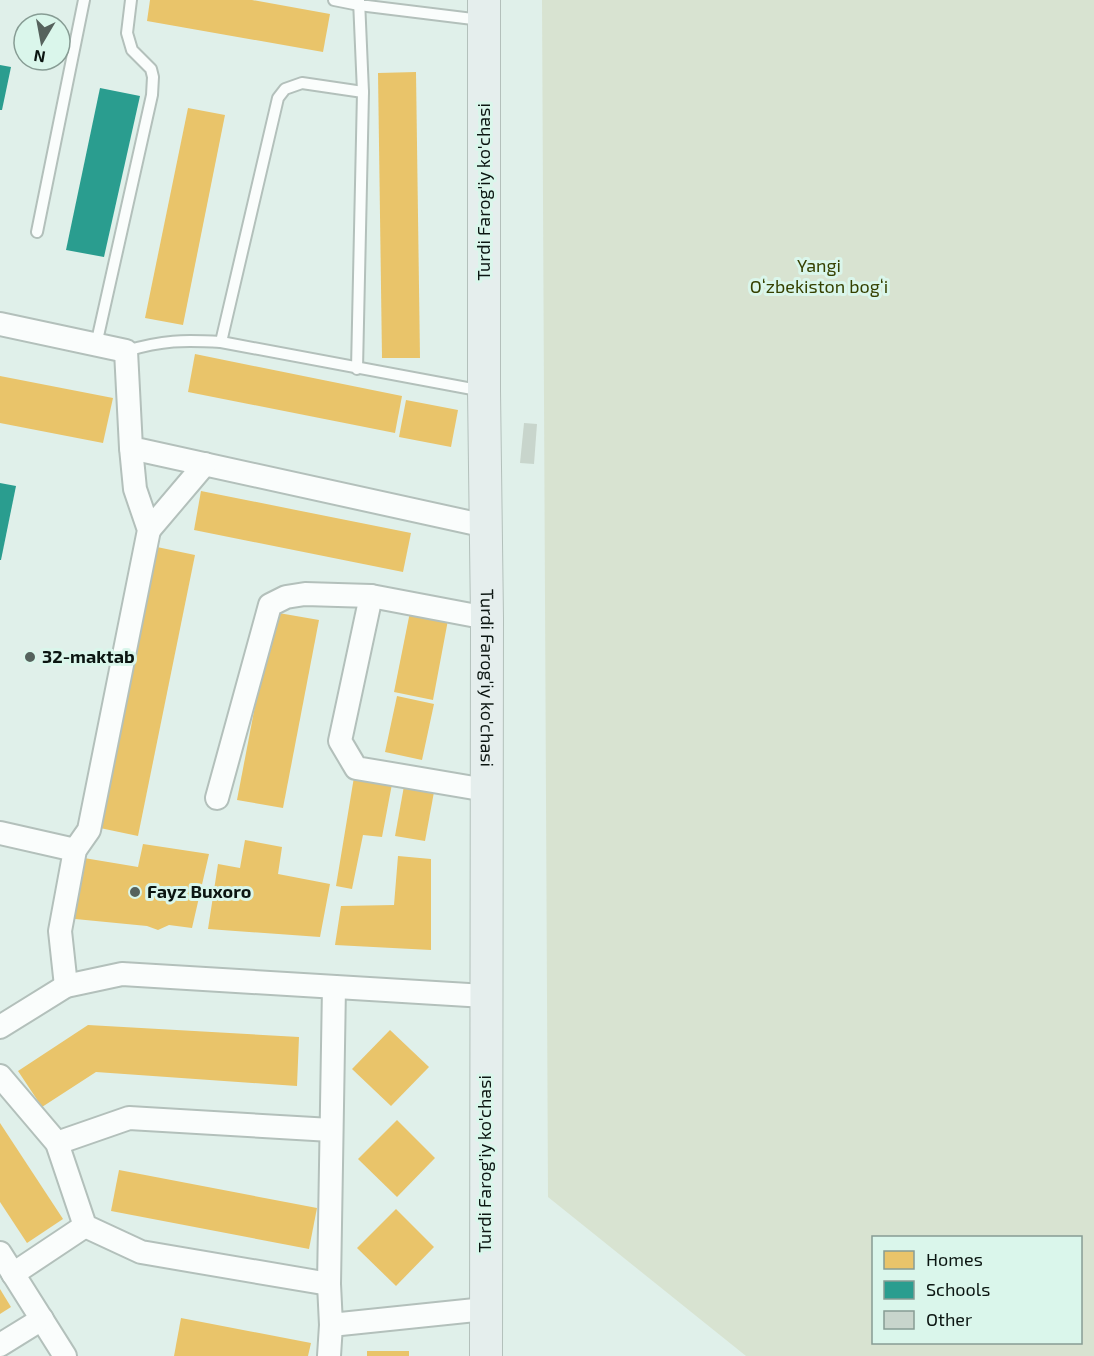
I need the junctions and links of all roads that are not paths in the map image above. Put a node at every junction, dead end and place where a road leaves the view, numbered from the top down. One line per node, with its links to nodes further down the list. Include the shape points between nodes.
1 (84, 0): 7 (lane)
2 (130, 0): 10 (lane, via 127,33 132,50 151,69 152,95)
3 (334, 0): 4 (lane)
4 (359, 3): 5 (lane); 6 (lane)
5 (484, 10): 13 (main road, Turdi Farog'iy ko'chasi)
6 (363, 92): 9 (lane, via 302,83 285,89 278,98); 12 (lane)
7 (38, 232)
8 (0, 324): 10 (street)
9 (221, 342): 11 (lane, via 156,342); 12 (lane)
10 (96, 346): 11 (street)
11 (126, 351): 14 (street)
12 (357, 369): 13 (lane)
13 (484, 391): 16 (main road, Turdi Farog'iy ko'chasi)
14 (131, 448): 15 (street); 17 (street, via 135,489)
15 (205, 464): 16 (street); 17 (street)
16 (486, 526): 19 (main road, Turdi Farog'iy ko'chasi)
17 (149, 530): 23 (street, via 89,830)
18 (372, 596): 19 (street); 20 (street, via 340,741 356,768); 21 (street, via 305,594 270,605)
19 (487, 618): 20 (main road, Turdi Farog'iy ko'chasi)
20 (486, 790): 26 (main road, Turdi Farog'iy ko'chasi)
21 (218, 798)
22 (0, 832): 23 (street)
23 (75, 850): 24 (street, via 60,931)
24 (66, 986): 25 (street, via 122,974); 27 (street)
25 (334, 987): 26 (street); 29 (street)
26 (485, 996): 35 (main road, Turdi Farog'iy ko'chasi)
27 (0, 1027)
28 (0, 1076): 30 (street)
29 (331, 1130): 30 (street, via 129,1118); 34 (street)
30 (57, 1143): 31 (street)
31 (85, 1226): 33 (street); 34 (street, via 141,1252)
32 (0, 1253): 33 (street)
33 (13, 1274): 36 (street)
34 (329, 1284): 37 (street)
35 (486, 1308): 37 (street); 41 (main road, Turdi Farog'iy ko'chasi)
36 (42, 1319): 38 (street); 39 (street)
37 (331, 1325): 40 (street)
38 (0, 1345)
39 (65, 1356)
40 (329, 1356)
41 (486, 1356)

